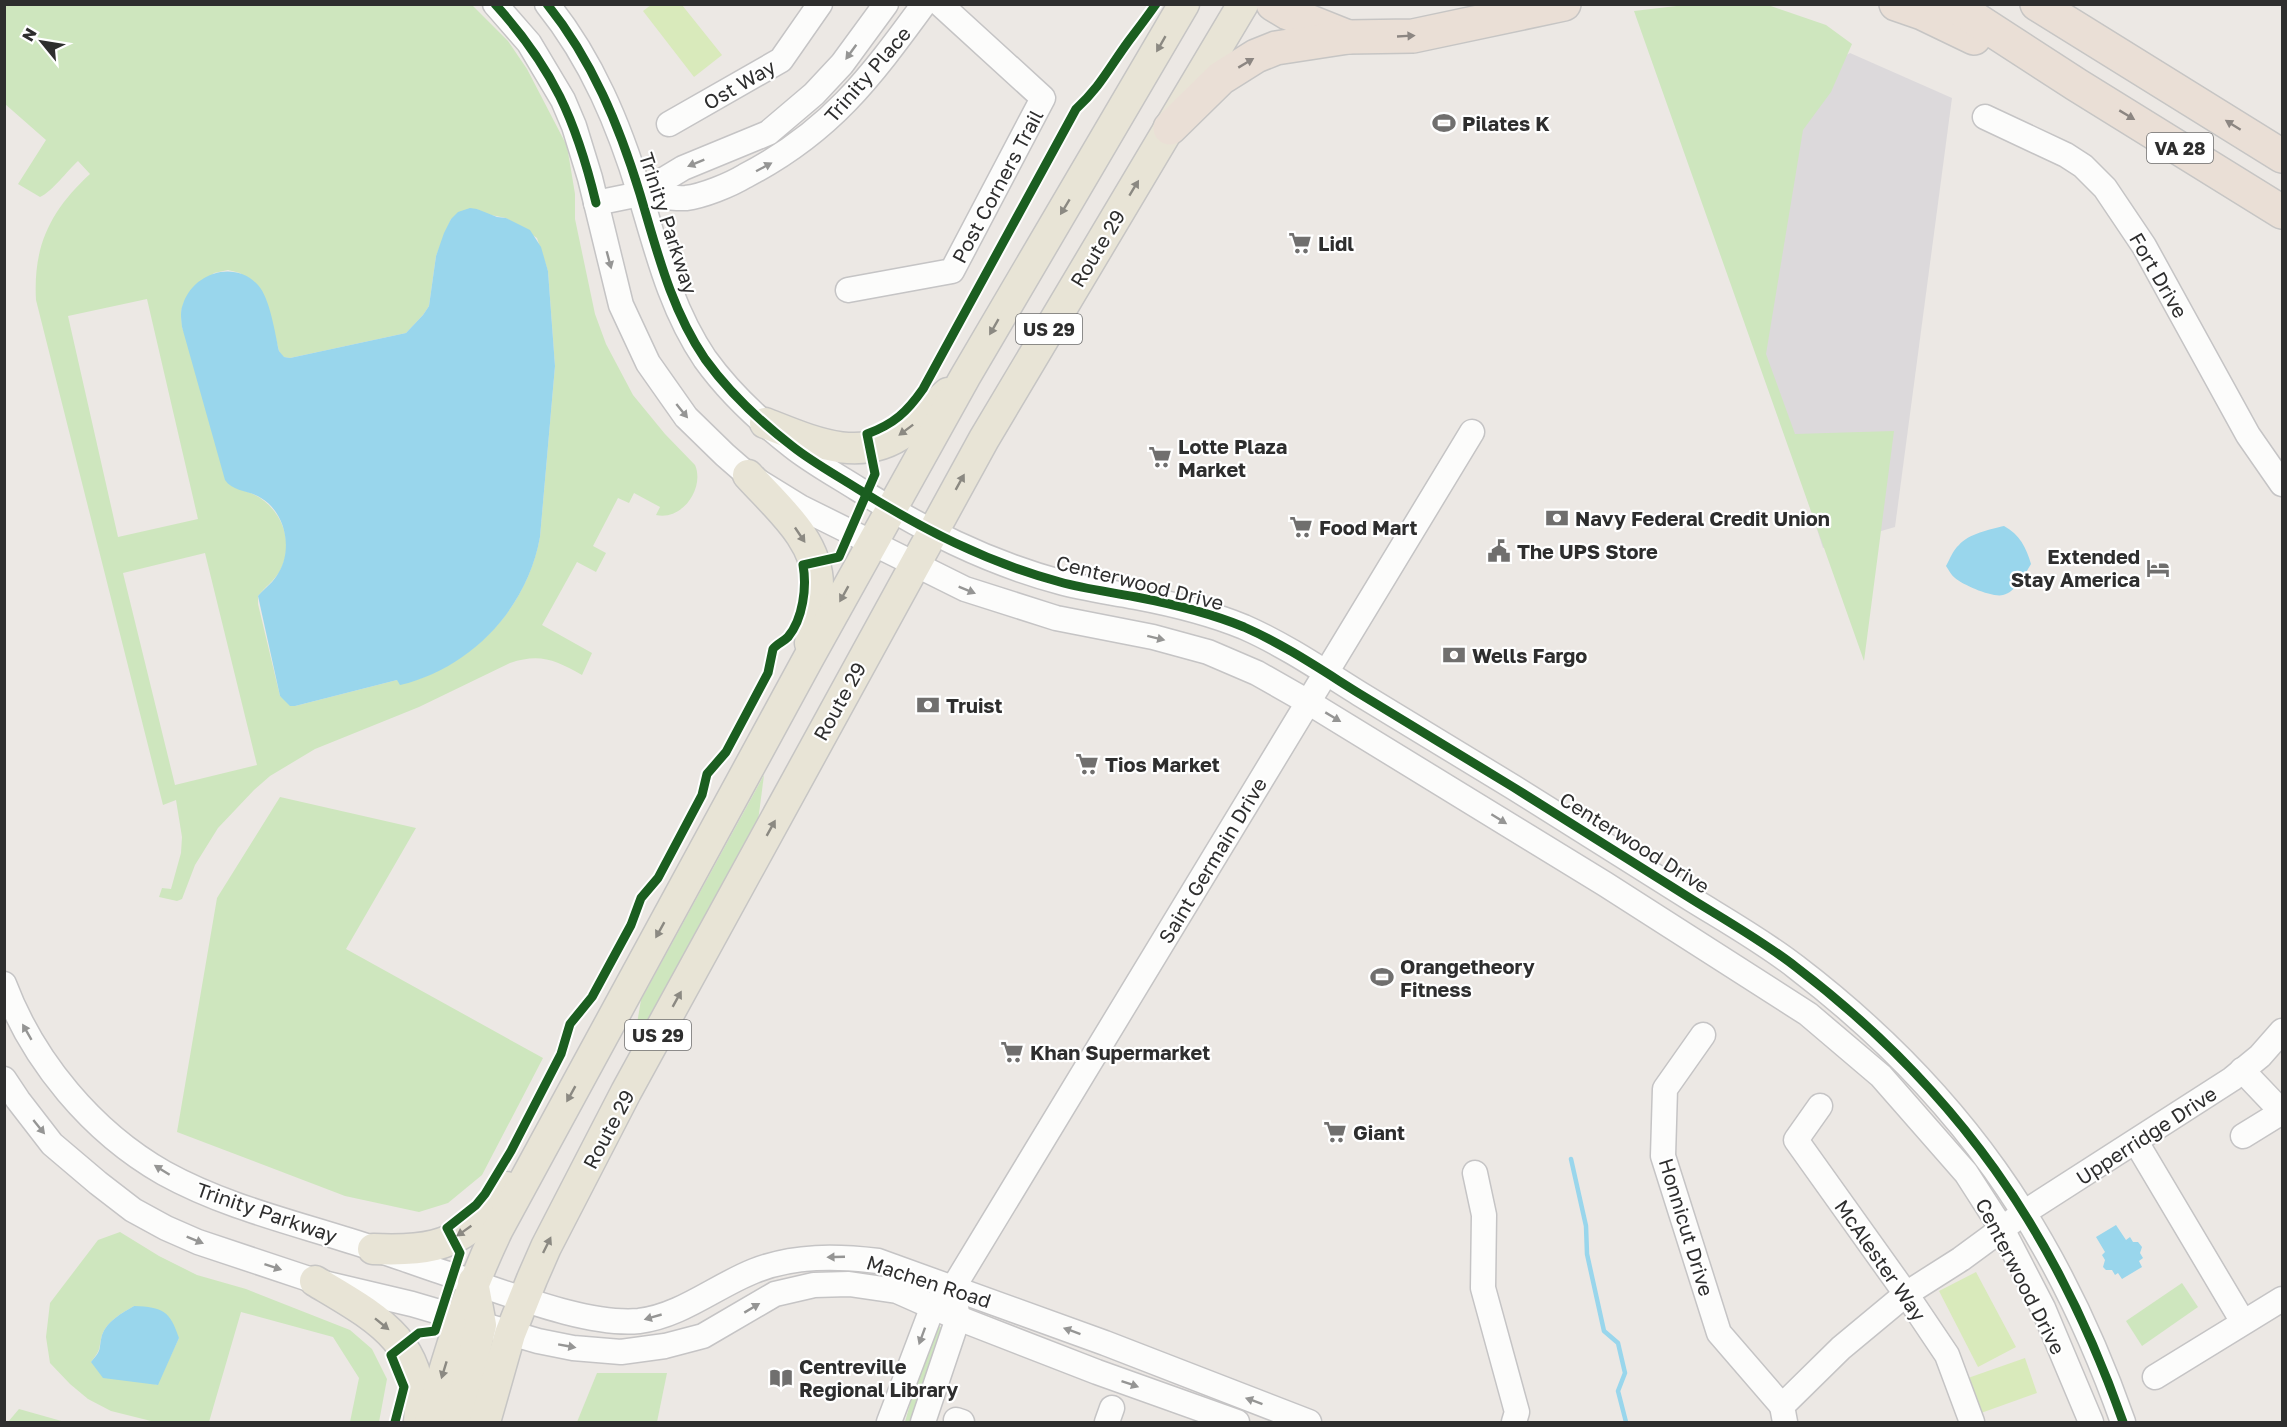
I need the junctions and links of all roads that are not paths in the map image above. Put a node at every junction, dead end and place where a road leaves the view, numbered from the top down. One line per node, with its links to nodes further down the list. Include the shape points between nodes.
1 (495, 4): 23 (street, via 529,43 563,100)
2 (547, 4): 22 (street, Trinity Parkway, via 591,69)
3 (820, 4): 19 (street, Ost Way, via 781,60)
4 (886, 4): 22 (street, Trinity Place, one-way to 22, via 842,64 768,133 683,168)
5 (924, 4): 22 (street, Trinity Place, one-way to 5, via 686,198 730,184 776,161 841,109)
6 (940, 4): 25 (street, Post Corners Trail, via 1043,98 952,271)
7 (1184, 4): 26 (main road, US 29, one-way to 26)
8 (1243, 4): 20 (main road, Route 29 / US 29)
9 (1273, 4): 15 (highway)
10 (1564, 4): 15 (highway, one-way to 10, via 1413,36)
11 (1896, 4): 17 (highway)
12 (1952, 4): 17 (highway, VA 28)
13 (2037, 4): 16 (highway, VA 28)
14 (2060, 4): 16 (highway)
15 (1348, 37): 20 (highway, one-way to 15, via 1221,78 1256,56 1276,48)
16 (2109, 50): 21 (highway, VA 28, one-way to 16)
17 (2077, 85): 24 (highway, VA 28, one-way to 24)
18 (1985, 117): 30 (street, Fort Drive, via 2066,155 2105,188 2144,246 2248,435)
19 (669, 124)
20 (1170, 128): 32 (main road, Route 29 / US 29, one-way to 20)
21 (2283, 156)
22 (640, 194): 23 (street, Trinity Place); 27 (street, Trinity Parkway, via 664,278 683,320 706,360)
23 (596, 203): 29 (street, one-way to 29, via 621,305 648,363 686,417)
24 (2283, 212)
25 (848, 290)
26 (965, 377): 27 (main road, one-way to 27, via 906,432 880,446 852,449 820,444); 31 (main road, US 29)
27 (765, 423): 31 (street, Trinity Parkway, via 794,448)
28 (1472, 432): 36 (street, Saint Germain Drive)
29 (748, 475): 33 (street, via 800,507); 35 (main road, one-way to 35, via 793,525 815,563 818,587)
30 (2283, 484)
31 (891, 511): 32 (street, Trinity Parkway); 33 (main road, US 29)
32 (932, 533): 34 (main road, Route 29 / US 29); 36 (street, Centerwood Drive, via 996,562 1066,584 1198,611 1246,628)
33 (873, 543): 34 (street); 35 (main road, US 29, one-way to 35)
34 (914, 565): 37 (street, Centerwood Drive, one-way to 37, via 1010,605 1208,652 1257,673); 56 (main road, Route 29 / US 29, one-way to 34, via 626,1092)
35 (808, 659): 45 (main road, US 29, one-way to 45)
36 (1326, 672): 37 (street, Saint Germain Drive); 49 (street, Centerwood Drive, via 1793,964 1865,1023 1915,1071 1951,1111)
37 (1308, 702): 50 (street, Centerwood Drive, one-way to 50, via 1808,1014 1881,1076 1935,1135 1966,1173); 54 (street, Saint Germain Drive)
38 (4, 984): 51 (street, Trinity Parkway, one-way to 38, via 232,1204 163,1172 125,1145 94,1119 55,1074 26,1031)
39 (2283, 1031): 41 (street, Upperridge Drive)
40 (1703, 1035): 64 (street, Honnicut Drive, via 1665,1089 1664,1156 1719,1333)
41 (2242, 1070): 44 (street); 47 (street, Upperridge Drive)
42 (4, 1079): 52 (street, one-way to 52, via 52,1144 133,1210 198,1242)
43 (1820, 1106): 55 (street, McAlester Way, via 1796,1140)
44 (2283, 1112): 46 (street)
45 (555, 1122): 51 (main road, one-way to 51, via 471,1227 439,1245 410,1250); 53 (main road, US 29)
46 (2243, 1136)
47 (2136, 1142): 49 (street, Upperridge Drive); 61 (street)
48 (1475, 1173): 73 (street, via 1484,1215 1483,1288 1516,1412)
49 (2025, 1212): 50 (street, Upperridge Drive); 76 (street, Centerwood Drive, via 2085,1323)
50 (2002, 1229): 55 (street, Upperridge Drive); 75 (street, Centerwood Drive, via 2043,1308)
51 (373, 1249): 53 (street, Trinity Parkway)
52 (315, 1281): 60 (street); 65 (main road, one-way to 65, via 369,1313 399,1340 418,1378)
53 (473, 1282): 56 (street, Machen Road); 60 (main road)
54 (953, 1288): 56 (street, Machen Road, one-way to 56, via 878,1261 806,1258 754,1271 675,1311 640,1321 592,1318); 58 (street, Saint Germain Drive); 59 (street); 72 (street, Machen Road, one-way to 54)
55 (1906, 1293): 64 (street, Upperridge Drive, via 1841,1348); 74 (street, McAlester Way, via 1947,1355)
56 (523, 1299): 62 (main road, Route 29 / US 29)
57 (2283, 1299): 61 (street)
58 (933, 1306): 59 (street, Machen Road); 62 (street, Machen Road, one-way to 58, via 573,1348 621,1352 665,1346 703,1336 775,1294 814,1285 849,1284 897,1291); 69 (street, Saint Germain Drive, one-way to 69)
59 (958, 1318): 70 (street); 71 (street, Machen Road, one-way to 71)
60 (471, 1322): 62 (street, Machen Road); 66 (main road, one-way to 66); 67 (main road)
61 (2243, 1322): 63 (street)
62 (510, 1334): 68 (main road, Route 29 / US 29)
63 (2156, 1377)
64 (1784, 1414)
65 (419, 1422)
66 (430, 1422)
67 (458, 1422)
68 (485, 1422)
69 (889, 1422)
70 (923, 1422)
71 (1237, 1422)
72 (1309, 1422)
73 (1514, 1422)
74 (1972, 1422)
75 (2091, 1422)
76 (2123, 1422)

